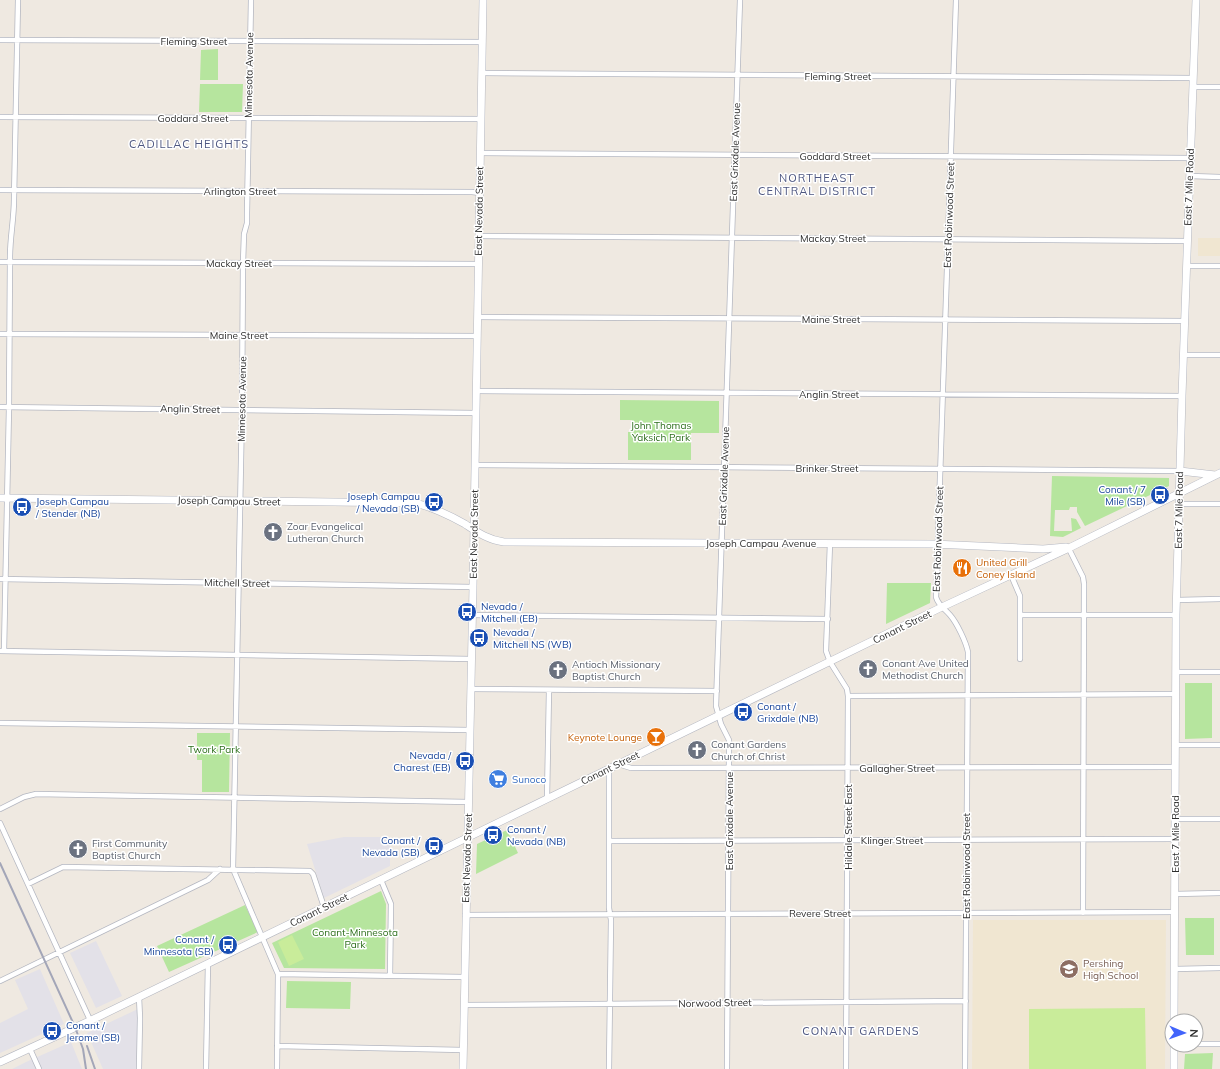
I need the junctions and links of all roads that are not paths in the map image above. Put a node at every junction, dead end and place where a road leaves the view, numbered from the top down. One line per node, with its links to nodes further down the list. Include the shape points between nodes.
1 (18, 0): 8 (street)
2 (251, 0): 9 (street, Minnesota Avenue)
3 (483, 0): 10 (street, East Nevada Street)
4 (740, 0): 12 (street, East Grixdale Avenue)
5 (956, 0): 13 (street, East Robinwood Street)
6 (1196, 0): 14 (street, East 7 Mile Road)
7 (0, 40): 8 (street, Fleming Street)
8 (17, 41): 9 (street, Fleming Street); 18 (street)
9 (250, 41): 10 (street, Fleming Street); 19 (street, Minnesota Avenue)
10 (483, 42): 11 (street, East Nevada Street)
11 (482, 73): 12 (street, Fleming Street); 20 (street, East Nevada Street)
12 (737, 75): 13 (street, Fleming Street); 22 (street, East Grixdale Avenue)
13 (954, 76): 14 (street, Fleming Street); 23 (street, East Robinwood Street)
14 (1193, 78): 15 (street, East 7 Mile Road)
15 (1193, 87): 16 (street); 24 (street, East 7 Mile Road)
16 (1220, 87)
17 (0, 117): 18 (street, Goddard Street)
18 (16, 117): 19 (street, Goddard Street); 28 (street)
19 (248, 118): 20 (street, Goddard Street); 29 (street, Minnesota Avenue)
20 (481, 119): 21 (street, East Nevada Street)
21 (481, 153): 22 (street, Goddard Street); 30 (street, East Nevada Street)
22 (735, 155): 23 (street, Goddard Street); 32 (street, East Grixdale Avenue)
23 (951, 157): 24 (street, Goddard Street); 33 (street, East Robinwood Street)
24 (1190, 158): 25 (street, East 7 Mile Road)
25 (1190, 176): 26 (street); 34 (street, East 7 Mile Road)
26 (1220, 176)
27 (0, 190): 28 (street, Arlington Street)
28 (14, 190): 29 (street, Arlington Street); 36 (street)
29 (247, 191): 30 (street, Arlington Street); 37 (street, Minnesota Avenue)
30 (480, 193): 31 (street, East Nevada Street)
31 (479, 236): 32 (street, Mackay Street); 38 (street, East Nevada Street)
32 (732, 238): 33 (street, Mackay Street); 42 (street, East Grixdale Avenue)
33 (948, 239): 34 (street, Mackay Street); 43 (street, East Robinwood Street)
34 (1187, 241): 39 (street, East 7 Mile Road)
35 (0, 262): 36 (street, Mackay Street)
36 (10, 262): 37 (street, Mackay Street); 46 (street)
37 (243, 264): 38 (street, Mackay Street); 47 (street, Minnesota Avenue)
38 (478, 264): 41 (street, East Nevada Street)
39 (1186, 266): 40 (street); 44 (street, East 7 Mile Road)
40 (1220, 266)
41 (478, 317): 42 (street, Maine Street); 48 (street, East Nevada Street)
42 (729, 318): 43 (street, Maine Street); 52 (street, East Grixdale Avenue)
43 (946, 320): 44 (street, Maine Street); 53 (street, East Robinwood Street)
44 (1185, 321): 49 (street, East 7 Mile Road)
45 (0, 334): 46 (street, Maine Street)
46 (9, 334): 47 (street, Maine Street); 56 (street)
47 (242, 335): 48 (street, Maine Street); 57 (street, Minnesota Avenue)
48 (478, 336): 51 (street, East Nevada Street)
49 (1183, 355): 50 (street); 54 (street, East 7 Mile Road)
50 (1220, 355)
51 (477, 392): 52 (street, Anglin Street); 58 (street, East Nevada Street)
52 (727, 393): 53 (street, Anglin Street); 60 (street, East Grixdale Avenue)
53 (943, 394): 54 (street, Anglin Street); 61 (street, East Robinwood Street)
54 (1182, 396): 62 (street, East 7 Mile Road)
55 (0, 407): 56 (street, Anglin Street)
56 (9, 407): 57 (street, Anglin Street); 65 (street)
57 (242, 410): 58 (street, Anglin Street); 66 (street, Minnesota Avenue)
58 (476, 413): 59 (street, East Nevada Street)
59 (475, 465): 60 (street, Brinker Street); 70 (street, East Nevada Street)
60 (724, 467): 61 (street, Brinker Street); 71 (street, East Grixdale Avenue)
61 (940, 469): 62 (street, Brinker Street); 73 (street, East Robinwood Street)
62 (1180, 471): 63 (street); 64 (street, East 7 Mile Road)
63 (1218, 474): 64 (street, Conant Street)
64 (1180, 492): 67 (street, East 7 Mile Road); 74 (street, Conant Street)
65 (3, 498): 66 (street, Joseph Campau Street); 76 (street)
66 (239, 501): 69 (street, Joseph Campau Street, via 413,503); 77 (street, Minnesota Avenue)
67 (1179, 504): 68 (street); 80 (street, East 7 Mile Road)
68 (1220, 504)
69 (455, 519): 70 (street, Joseph Campau Avenue)
70 (474, 531): 71 (street, Joseph Campau Avenue, via 504,542); 78 (street, East Nevada Street)
71 (722, 542): 72 (street, Joseph Campau Avenue); 86 (street, East Grixdale Avenue)
72 (830, 543): 73 (street, Joseph Campau Avenue); 87 (street, Hildale Street East)
73 (938, 544): 74 (street, Joseph Campau Avenue, via 1043,549); 81 (street, East Robinwood Street, via 936,597)
74 (1070, 547): 75 (street, Conant Street); 85 (street, via 1084,580)
75 (1011, 574): 81 (street, Conant Street); 83 (street, via 1020,596)
76 (3, 579): 77 (street, Mitchell Street); 88 (street)
77 (238, 583): 78 (street, Mitchell Street); 89 (street, Minnesota Avenue)
78 (473, 588): 82 (street, East Nevada Street)
79 (1220, 599): 80 (street)
80 (1177, 600): 84 (street, East 7 Mile Road)
81 (942, 607): 92 (street, Conant Street); 101 (street, East Robinwood Street, via 951,616 966,644)
82 (472, 615): 86 (street); 90 (street, East Nevada Street)
83 (1020, 615): 85 (street); 91 (street)
84 (1176, 615): 85 (street); 93 (street, East 7 Mile Road)
85 (1084, 616): 99 (street)
86 (719, 617): 87 (street); 97 (street, East Grixdale Avenue)
87 (828, 618): 92 (street, Hildale Street East, via 826,652)
88 (2, 651): 89 (street)
89 (237, 655): 90 (street); 104 (street, Minnesota Avenue)
90 (472, 659): 95 (street, East Nevada Street)
91 (1020, 659)
92 (830, 662): 100 (street, Hildale Street East, via 847,689); 102 (street, Conant Street)
93 (1176, 672): 94 (street); 98 (street, East 7 Mile Road)
94 (1220, 672)
95 (471, 689): 96 (street); 105 (street, East Nevada Street)
96 (549, 690): 97 (street); 116 (street)
97 (717, 691): 102 (street, East Grixdale Avenue)
98 (1176, 694): 99 (street); 106 (street, East 7 Mile Road)
99 (1084, 695): 101 (street); 109 (street)
100 (848, 696): 101 (street); 111 (street, Hildale Street East)
101 (967, 696): 112 (street, East Robinwood Street)
102 (718, 716): 108 (street, Conant Street); 114 (street, East Grixdale Avenue, via 729,740)
103 (0, 723): 104 (street)
104 (236, 726): 105 (street); 115 (street, Minnesota Avenue)
105 (470, 730): 117 (street, East Nevada Street)
106 (1175, 745): 107 (street); 110 (street, East 7 Mile Road)
107 (1220, 745)
108 (618, 764): 113 (street, Conant Street); 114 (street, Gallagher Street, via 631,768)
109 (1084, 767): 110 (street, Gallagher Street); 112 (street, Gallagher Street); 126 (street)
110 (1175, 767): 119 (street, East 7 Mile Road)
111 (848, 768): 112 (street, Gallagher Street); 114 (street, Gallagher Street); 124 (street, Hildale Street East)
112 (967, 768): 125 (street, East Robinwood Street)
113 (609, 769): 116 (street, Conant Street); 127 (street)
114 (729, 769): 128 (street, East Grixdale Avenue)
115 (234, 798): 117 (street); 118 (street, via 36,794); 130 (street, Minnesota Avenue)
116 (547, 799): 122 (street, Conant Street)
117 (469, 802): 122 (street, East Nevada Street)
118 (0, 809)
119 (1175, 819): 120 (street); 123 (street, East 7 Mile Road)
120 (1220, 819)
121 (0, 823): 132 (street)
122 (468, 837): 131 (street, Conant Street); 142 (street, East Nevada Street)
123 (1175, 839): 126 (street, Klinger Street); 134 (street, East 7 Mile Road)
124 (848, 840): 125 (street, Klinger Street); 128 (street, Klinger Street); 138 (street, Hildale Street East)
125 (966, 840): 126 (street, Klinger Street); 139 (street, East Robinwood Street)
126 (1084, 840): 136 (street)
127 (609, 841): 128 (street, Klinger Street); 140 (street)
128 (728, 841): 141 (street, East Grixdale Avenue)
129 (220, 869): 130 (street); 132 (street, via 63,867); 144 (street, via 208,880)
130 (233, 869): 135 (street, via 310,871); 143 (street)
131 (381, 880): 135 (street, Conant Street); 149 (street, via 391,904)
132 (28, 884): 144 (street)
133 (1220, 893): 134 (street)
134 (1175, 894): 137 (street, East 7 Mile Road)
135 (324, 907): 143 (street, Conant Street)
136 (1083, 912): 137 (street, Revere Street); 139 (street, Revere Street)
137 (1175, 912): 147 (street, East 7 Mile Road)
138 (847, 913): 139 (street, Revere Street); 141 (street, Revere Street); 154 (street, Hildale Street East)
139 (966, 913): 153 (street, East Robinwood Street)
140 (610, 914): 141 (street, Revere Street); 142 (street, Revere Street); 156 (street)
141 (728, 914): 155 (street, East Grixdale Avenue)
142 (465, 915): 150 (street, East Nevada Street)
143 (263, 937): 145 (street, Conant Street); 148 (street)
144 (59, 953): 151 (street); 159 (street)
145 (208, 964): 152 (street, Conant Street); 169 (street)
146 (1220, 968): 147 (street)
147 (1174, 969): 158 (street, East 7 Mile Road)
148 (278, 974): 149 (street); 162 (street)
149 (390, 976): 150 (street)
150 (464, 977): 157 (street, East Nevada Street)
151 (0, 981)
152 (139, 997): 159 (street, Conant Street); 168 (street)
153 (966, 1001): 154 (street, Norwood Street); 175 (street, East Robinwood Street)
154 (847, 1002): 155 (street, Norwood Street); 174 (street, Hildale Street East)
155 (728, 1003): 156 (street, Norwood Street); 173 (street, East Grixdale Avenue)
156 (610, 1004): 157 (street, Norwood Street); 172 (street)
157 (464, 1005): 164 (street, East Nevada Street)
158 (1174, 1013)
159 (90, 1020): 163 (street, Conant Street)
160 (1204, 1044): 161 (street)
161 (1220, 1044)
162 (277, 1046): 164 (street); 170 (street)
163 (30, 1048): 166 (street, Conant Street); 167 (street)
164 (463, 1050): 171 (street, East Nevada Street)
165 (1174, 1053): 176 (street)
166 (0, 1062)
167 (39, 1069)
168 (139, 1069)
169 (206, 1069)
170 (277, 1069)
171 (463, 1069)
172 (609, 1069)
173 (727, 1069)
174 (846, 1069)
175 (965, 1069)
176 (1174, 1069)

